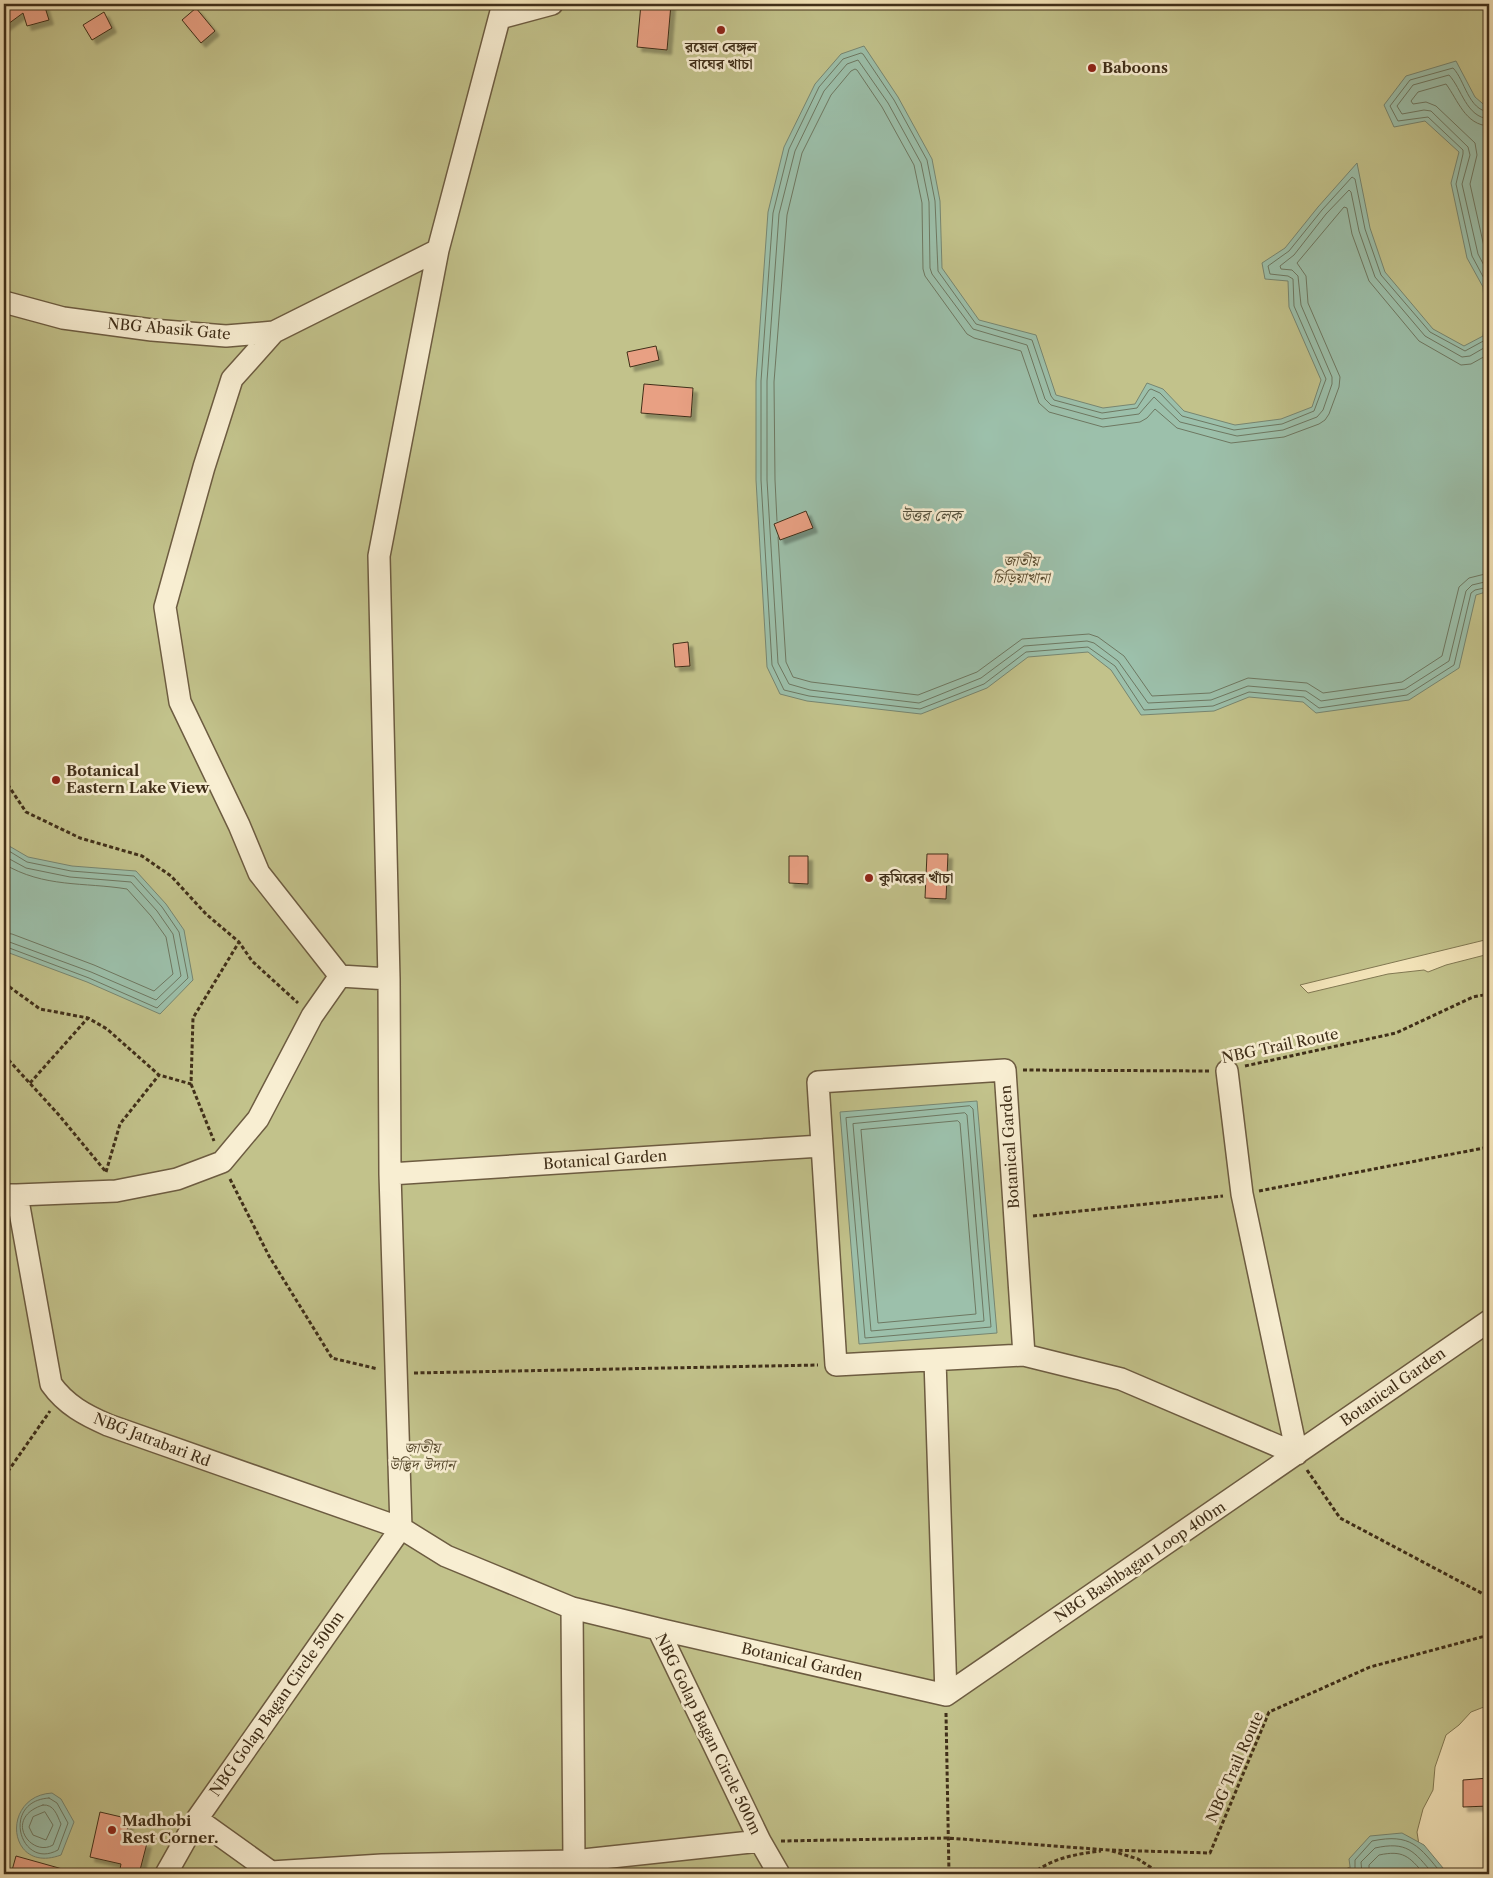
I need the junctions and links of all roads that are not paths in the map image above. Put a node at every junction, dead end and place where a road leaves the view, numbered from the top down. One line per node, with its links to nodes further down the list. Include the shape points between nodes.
1 (552, 4): 2 (street)
2 (501, 11): 3 (street)
3 (438, 250): 5 (street, NBG Abasik Gate); 7 (street, via 379,556)
4 (4, 302): 5 (street, NBG Abasik Gate, via 63,318 152,330 226,336)
5 (274, 332): 6 (street, via 232,379 166,607 180,702 239,825 258,873)
6 (340, 976): 7 (street); 11 (street, via 312,1016 258,1119 222,1162 177,1179 111,1182)
7 (389, 980): 10 (street)
8 (1227, 1071): 15 (street, via 1242,1194)
9 (821, 1146): 10 (street, Botanical Garden); 13 (street, Botanical Garden, via 818,1082 1005,1070); 14 (street, Botanical Garden, via 836,1365)
10 (390, 1174): 16 (street)
11 (10, 1195): 16 (street, NBG Jatrabari Rd, via 52,1384 60,1396 80,1412 108,1425)
12 (1489, 1321): 15 (street, Botanical Garden)
13 (1024, 1355): 14 (street); 15 (street, via 1122,1379)
14 (934, 1360): 19 (street)
15 (1297, 1454): 19 (street, NBG Bashbagan Loop 400m)
16 (401, 1528): 17 (street, NBG Golap Bagan Circle 500m, via 446,1556); 20 (street, NBG Golap Bagan Circle 500m)
17 (572, 1608): 18 (street, NBG Golap Bagan Circle 500m); 22 (street)
18 (658, 1629): 19 (street, Botanical Garden); 21 (street, NBG Golap Bagan Circle 500m)
19 (946, 1695)
20 (197, 1819): 23 (street, NBG Golap Bagan Circle 500m, via 271,1872); 24 (street)
21 (760, 1841): 22 (street, NBG Golap Bagan Circle 500m); 25 (street)
22 (574, 1861): 23 (street, NBG Golap Bagan Circle 500m)
23 (383, 1869)
24 (166, 1874)
25 (779, 1874)

